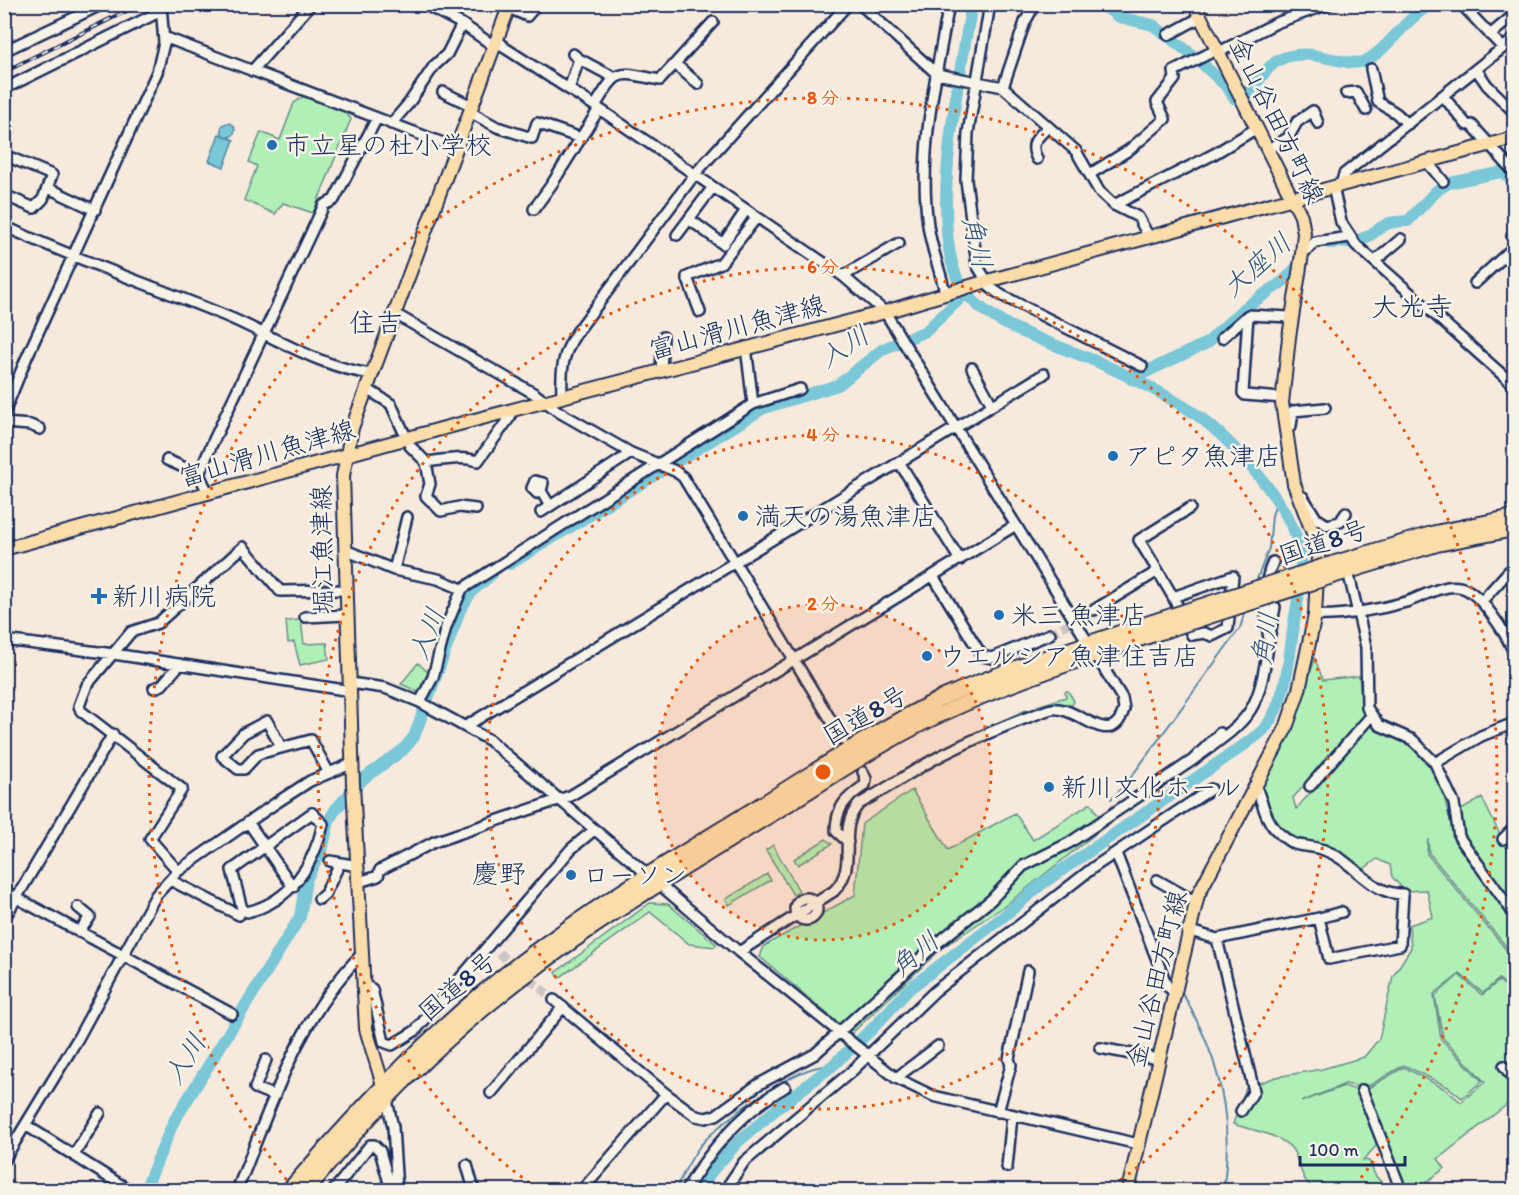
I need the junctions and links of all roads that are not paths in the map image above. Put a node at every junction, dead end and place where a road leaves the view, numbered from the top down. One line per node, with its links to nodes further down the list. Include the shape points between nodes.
1 (103, 4): 25 (street)
2 (311, 4): 30 (street)
3 (424, 4): 18 (street)
4 (537, 4): 14 (street, via 527,16)
5 (848, 4): 60 (street)
6 (860, 4): 31 (street)
7 (949, 4): 31 (street)
8 (990, 4): 33 (street)
9 (1035, 4): 35 (street)
10 (1194, 4): 16 (main road, 金山谷田方町線)
11 (1461, 4): 20 (street)
12 (162, 5): 21 (street); 36 (street, via 151,16)
13 (1327, 5): 26 (street, via 1276,23)
14 (510, 6): 23 (main road, 堀江魚津線)
15 (1515, 15): 20 (street)
16 (1201, 17): 19 (street); 26 (main road, 金山谷田方町線)
17 (713, 22): 27 (street)
18 (462, 24): 23 (street); 47 (street, via 447,54)
19 (1168, 35)
20 (1490, 35): 24 (street)
21 (165, 37): 30 (street); 70 (street, via 157,72)
22 (1515, 39): 24 (street)
23 (496, 42): 37 (street); 43 (main road, 堀江魚津線)
24 (1503, 48): 29 (street)
25 (4, 51)
26 (1219, 51): 50 (main road, 金山谷田方町線); 61 (street, via 1174,71 1175,79 1157,102 1165,119 1129,150)
27 (675, 64): 32 (street, via 660,80 621,73); 34 (street)
28 (1371, 69): 41 (street)
29 (1476, 69): 40 (street); 44 (street)
30 (252, 71): 45 (street)
31 (939, 75): 33 (street); 87 (street, via 928,128 925,191 928,227)
32 (613, 77): 37 (street, via 576,56); 42 (street)
33 (977, 82): 35 (street); 85 (street, via 968,133 966,180 974,252)
34 (698, 84)
35 (1003, 87): 49 (street)
36 (4, 89)
37 (569, 89): 42 (street)
38 (443, 92): 43 (street)
39 (1346, 93): 41 (street, via 1356,92 1365,110)
40 (1443, 96): 48 (street); 53 (street)
41 (1378, 102): 48 (street)
42 (597, 107): 51 (street); 60 (street)
43 (471, 109): 51 (street, via 497,127 532,138 537,123); 54 (main road, 堀江魚津線)
44 (1515, 112)
45 (377, 118): 47 (street); 93 (street, via 334,200 324,205)
46 (1318, 123): 55 (street, via 1312,111 1297,122 1288,138)
47 (391, 124): 54 (street)
48 (1408, 124): 63 (street, via 1344,174)
49 (1048, 127): 57 (street, via 1033,142); 61 (street, via 1076,151)
50 (1257, 128): 55 (main road, 金山谷田方町線); 68 (street)
51 (581, 138): 69 (street)
52 (1515, 138): 53 (main road, 富山滑川魚津線)
53 (1489, 145): 58 (main road, 富山滑川魚津線); 59 (street)
54 (456, 148): 90 (main road, 堀江魚津線)
55 (1268, 149): 67 (main road, 金山谷田方町線)
56 (4, 155): 65 (street, via 52,175)
57 (1037, 159)
58 (1427, 162): 62 (street); 63 (main road, 富山滑川魚津線)
59 (1515, 172)
60 (695, 174): 64 (street); 105 (street, via 566,349 561,369)
61 (1090, 174): 68 (street, via 1099,191)
62 (1443, 181)
63 (1337, 186): 67 (main road, 富山滑川魚津線); 77 (street, via 1341,222)
64 (713, 187): 71 (street); 73 (street)
65 (48, 188): 66 (street, via 44,199 33,208); 70 (street)
66 (4, 195)
67 (1293, 199): 76 (main road, 富山滑川魚津線); 81 (main road, 金山谷田方町線, via 1304,233)
68 (1114, 205): 76 (street, via 1138,217)
69 (534, 209)
70 (95, 210): 82 (street)
71 (746, 210): 72 (street); 73 (street, via 723,244)
72 (757, 217): 84 (street); 88 (street, via 721,263 687,277)
73 (689, 219): 75 (street)
74 (4, 226): 82 (street)
75 (677, 235)
76 (1149, 237): 85 (main road, 富山滑川魚津線)
77 (1349, 237): 81 (street, via 1315,242); 83 (street)
78 (1401, 239): 83 (street)
79 (899, 243): 84 (street)
80 (1515, 247): 86 (street)
81 (1302, 254): 92 (main road, 金山谷田方町線)
82 (73, 258): 93 (street, via 107,268); 112 (street)
83 (1375, 261): 102 (street)
84 (843, 276): 89 (street)
85 (986, 281): 87 (main road, 富山滑川魚津線); 97 (street, via 1000,296)
86 (1475, 283)
87 (947, 292): 89 (main road, 富山滑川魚津線)
88 (700, 312)
89 (885, 312): 96 (main road, 富山滑川魚津線); 114 (street)
90 (395, 314): 100 (main road, 堀江魚津線); 107 (street)
91 (1248, 315): 92 (street); 95 (street); 106 (street, via 1243,393)
92 (1292, 317): 106 (main road, 金山谷田方町線)
93 (264, 335): 100 (street, via 348,371); 124 (street)
94 (663, 337): 99 (street)
95 (1222, 338)
96 (746, 347): 99 (main road, 富山滑川魚津線); 108 (street)
97 (1142, 366)
98 (972, 368): 109 (street)
99 (661, 370): 105 (main road, 富山滑川魚津線)
100 (372, 374): 103 (main road, 堀江魚津線)
101 (1044, 374): 109 (street)
102 (1515, 385)
103 (367, 389): 117 (street, via 391,404); 119 (main road, 堀江魚津線)
104 (800, 389): 108 (street)
105 (562, 396): 107 (main road, 富山滑川魚津線)
106 (1283, 398): 116 (main road, 金山谷田方町線)
107 (545, 401): 111 (main road, 富山滑川魚津線); 118 (street)
108 (753, 404): 123 (street)
109 (992, 405): 114 (street)
110 (1325, 408): 116 (street, via 1293,411 1291,426)
111 (510, 410): 117 (main road, 富山滑川魚津線); 121 (street, via 510,417 478,461 464,457)
112 (4, 413)
113 (4, 423): 115 (street)
114 (957, 427): 122 (street); 135 (street)
115 (40, 429)
116 (1285, 430): 127 (main road, 金山谷田方町線)
117 (407, 438): 119 (main road, 富山滑川魚津線); 121 (street)
118 (631, 453): 123 (street); 128 (street)
119 (346, 454): 126 (main road, 富山滑川魚津線); 138 (main road, 堀江魚津線)
120 (166, 460): 124 (street)
121 (426, 462): 130 (street, via 430,484 426,496 441,511)
122 (899, 462): 139 (street); 140 (street)
123 (660, 464): 140 (street, via 675,471 691,489); 148 (street)
124 (200, 474): 126 (street)
125 (541, 491): 128 (street)
126 (208, 493): 137 (main road, 富山滑川魚津線)
127 (1298, 498): 132 (street, via 1304,497 1316,518 1327,525 1340,522); 156 (main road, 金山谷田方町線, via 1316,541)
128 (550, 506): 131 (street)
129 (1190, 508): 143 (street, via 1139,540)
130 (476, 509)
131 (540, 512)
132 (1346, 513)
133 (407, 517): 142 (street)
134 (1515, 518): 144 (highway, 国道8号, via 1435,532)
135 (1016, 525): 139 (street); 161 (street)
136 (1515, 529): 145 (highway, 国道8号, via 1437,544)
137 (4, 549)
138 (345, 550): 142 (street); 149 (main road, 堀江魚津線)
139 (960, 560): 147 (street)
140 (735, 562): 164 (street); 171 (street)
141 (1273, 562): 160 (street, via 1267,573 1265,611)
142 (394, 570): 148 (street, via 438,579)
143 (1158, 571): 150 (street); 153 (street)
144 (1327, 571): 145 (highway, 国道8号); 161 (highway, 国道8号, bridge)
145 (1348, 571): 154 (street)
146 (1509, 571): 151 (street)
147 (933, 576): 158 (street, via 982,656 992,658); 164 (street)
148 (462, 589): 168 (street, via 446,627 433,677)
149 (345, 590): 155 (main road, 堀江魚津線); 163 (street, via 280,591 243,548 158,623 131,632)
150 (1173, 597): 150 (street, via 1183,594 1233,576 1228,628 1212,636 1192,635)
151 (1481, 602): 154 (street, via 1468,590 1450,587 1404,603); 162 (street)
152 (1275, 607): 160 (street)
153 (1094, 610)
154 (1357, 610): 156 (street); 169 (street, via 1366,647 1367,708)
155 (346, 615): 157 (street); 166 (main road, 堀江魚津線)
156 (1315, 615): 182 (main road, 金山谷田方町線, via 1292,712)
157 (305, 617)
158 (1050, 634)
159 (4, 640): 163 (street)
160 (1269, 640): 176 (street, via 1255,706 1240,725)
161 (1092, 650): 189 (street, via 1122,698 1124,709 1115,724 1095,727 1076,713 1051,709 946,753 859,804 851,813); 197 (highway, 国道8号, via 977,683 938,700 867,740)
162 (1515, 653)
163 (114, 654): 165 (street); 173 (street, via 87,685 79,705 81,711)
164 (794, 661): 174 (street); 184 (street)
165 (180, 664): 166 (street); 167 (street, via 162,685)
166 (351, 687): 168 (street, via 386,688); 178 (main road, 堀江魚津線)
167 (154, 688)
168 (420, 702): 171 (street)
169 (1371, 717): 177 (street, via 1379,725 1413,740); 181 (street)
170 (1515, 723): 177 (street, via 1481,736)
171 (466, 726): 184 (street, via 489,740)
172 (1220, 733): 176 (street)
173 (113, 734): 195 (street, via 182,789 150,838); 202 (street)
174 (843, 740)
175 (281, 747): 175 (street, via 258,754 244,769 238,769 222,756 244,733 267,721); 180 (street, via 311,740)
176 (1193, 760): 225 (street, via 1069,843 1023,866 991,900 934,945)
177 (1435, 763): 207 (street, via 1454,803 1459,837)
178 (353, 764): 180 (street); 194 (main road, 堀江魚津線)
179 (863, 772): 189 (street, via 865,785 847,798 836,816 836,831)
180 (329, 773): 185 (street)
181 (1310, 786)
182 (1256, 787): 204 (main road, 金山谷田方町線); 209 (street, via 1267,818 1296,846 1326,850 1384,892 1403,894 1400,945 1329,960)
183 (1211, 789): 191 (street)
184 (560, 800): 187 (street); 199 (street, via 434,842 380,870 378,876)
185 (248, 822): 190 (street); 195 (street)
186 (1515, 828): 188 (street)
187 (594, 830): 197 (street); 214 (street, via 571,849)
188 (1503, 839)
189 (848, 842): 215 (street, via 847,875 843,883)
190 (265, 846): 200 (street); 200 (street, via 232,870 242,909 247,912 265,908); 200 (street, via 312,813 323,824 315,851)
191 (1116, 853): 221 (street, via 1167,986); 228 (street, via 957,972)
192 (330, 861): 193 (street)
193 (340, 863): 194 (street); 203 (street)
194 (358, 866): 199 (main road, 堀江魚津線)
195 (178, 871): 196 (street)
196 (170, 880): 208 (street); 218 (street, via 156,895)
197 (654, 880): 215 (street); 234 (highway, 国道8号, via 563,933 505,976 441,1029); 240 (highway, 国道8号, via 518,982 444,1043)
198 (1157, 880): 204 (street)
199 (359, 882): 217 (main road, 堀江魚津線)
200 (293, 887)
201 (4, 891): 202 (street)
202 (16, 898): 210 (street); 212 (street)
203 (319, 899)
204 (1196, 902): 211 (main road, 金山谷田方町線)
205 (78, 907): 212 (street, via 90,917)
206 (1342, 912): 209 (street)
207 (1515, 914)
208 (239, 915)
209 (1319, 918): 213 (street)
210 (4, 919)
211 (1187, 930): 213 (street); 221 (main road, 金山谷田方町線)
212 (79, 932): 218 (street)
213 (1217, 939): 241 (street, via 1254,1091)
214 (490, 945): 216 (street); 220 (street, via 415,1031 392,1045 384,1042 376,998 372,989)
215 (739, 952): 225 (street)
216 (499, 953)
217 (362, 954): 220 (main road, 堀江魚津線); 239 (street, via 301,1034)
218 (123, 956): 224 (street); 245 (street)
219 (1028, 971): 242 (street)
220 (364, 985): 234 (main road, 堀江魚津線, via 366,1029)
221 (1174, 987): 229 (main road, 金山谷田方町線)
222 (554, 1000): 223 (street)
223 (563, 1007): 237 (street); 238 (street)
224 (232, 1014)
225 (838, 1034): 228 (street); 238 (street, via 815,1054 759,1084 716,1115 696,1116)
226 (938, 1046): 232 (street)
227 (1100, 1048): 229 (street)
228 (866, 1056): 232 (street); 263 (street, via 744,1162)
229 (1158, 1059): 247 (main road, 金山谷田方町線)
230 (266, 1060): 239 (street, via 255,1088)
231 (1504, 1066): 233 (street)
232 (896, 1078): 242 (street, via 933,1096)
233 (1515, 1080)
234 (383, 1085): 240 (street); 255 (highway, 国道8号)
235 (785, 1087): 262 (street, via 732,1127)
236 (1362, 1090): 265 (street)
237 (491, 1093)
238 (666, 1094): 261 (street)
239 (275, 1096): 254 (street)
240 (387, 1100): 256 (highway, 国道8号); 259 (street, via 393,1127)
241 (1241, 1111)
242 (998, 1112): 244 (street)
243 (100, 1113): 249 (street)
244 (1012, 1116): 247 (street); 252 (street)
245 (27, 1126): 248 (street); 249 (street)
246 (4, 1138): 248 (street)
247 (1138, 1144): 264 (main road, 金山谷田方町線)
248 (14, 1146): 250 (street)
249 (74, 1155): 253 (street)
250 (4, 1160)
251 (467, 1165): 260 (street)
252 (1007, 1167)
253 (129, 1191)
254 (237, 1191)
255 (289, 1191)
256 (307, 1191)
257 (334, 1191): 258 (street, via 351,1166 374,1145 380,1151)
258 (391, 1191)
259 (397, 1191)
260 (474, 1191)
261 (582, 1191)
262 (686, 1191)
263 (725, 1191)
264 (1128, 1191)
265 (1401, 1191)

